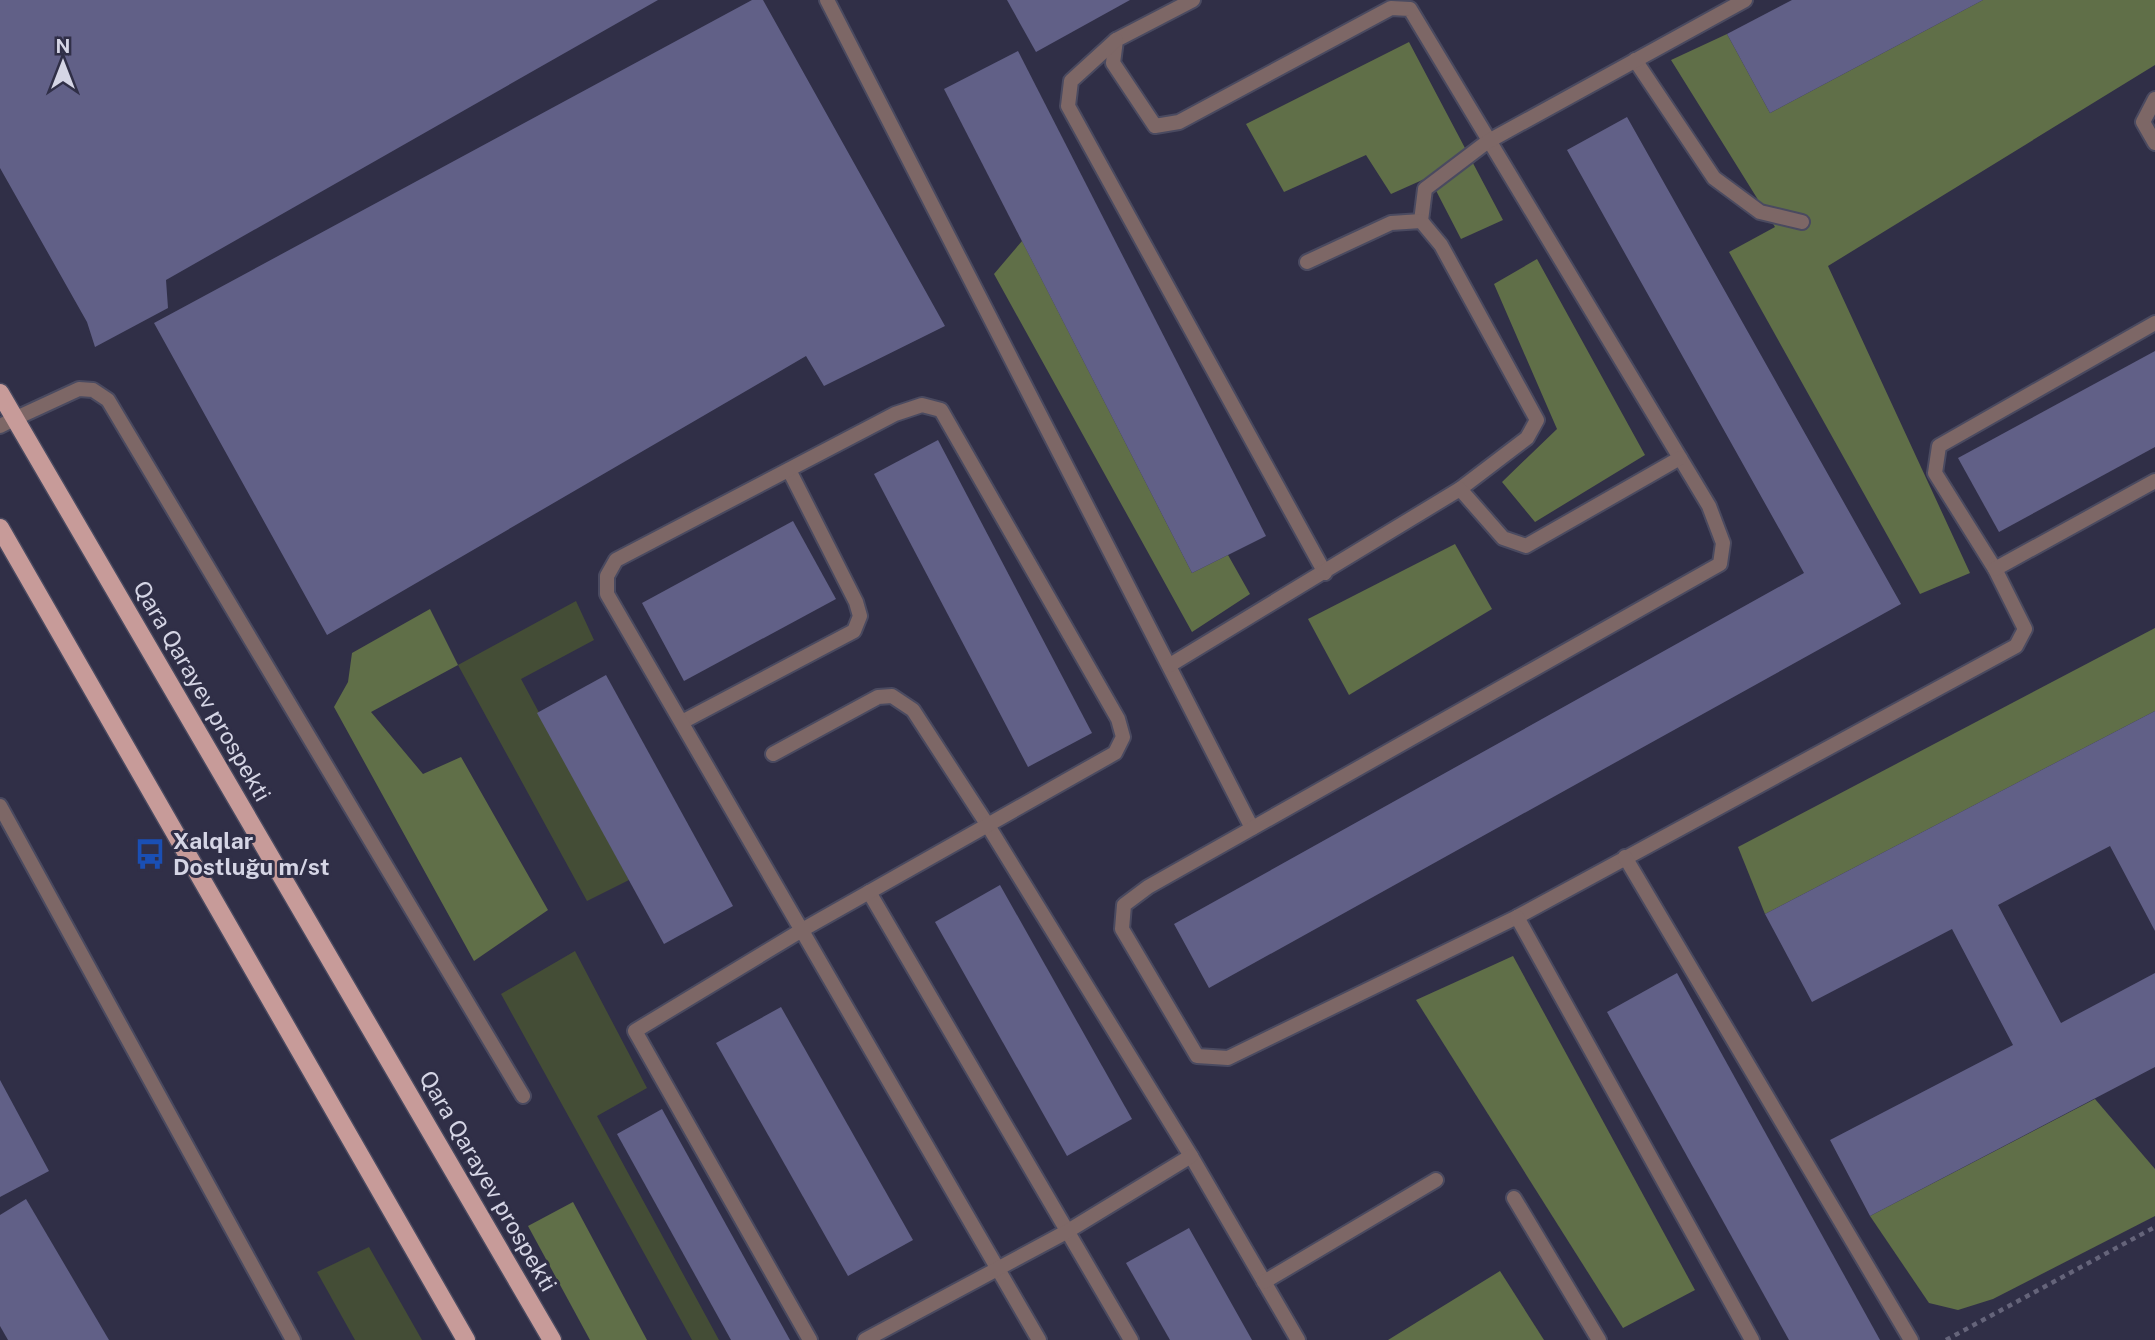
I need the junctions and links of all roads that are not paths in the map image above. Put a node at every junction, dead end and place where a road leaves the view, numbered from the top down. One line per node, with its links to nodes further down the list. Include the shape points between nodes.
1 (827, 0): 22 (street)
2 (1193, 0): 4 (street)
3 (1745, 0): 5 (street)
4 (1116, 40): 7 (street, via 1113,63 1155,126 1179,122 1391,9 1410,9); 21 (street, via 1071,81 1068,106)
5 (1635, 60): 7 (street); 10 (street, via 1714,178 1760,212)
6 (2155, 99): 8 (street, via 2143,122)
7 (1487, 142): 9 (street, via 1425,189); 15 (street)
8 (2155, 143)
9 (1421, 221): 11 (street, via 1391,223); 18 (street, via 1441,245 1537,420 1527,438)
10 (1801, 222)
11 (1307, 262)
12 (2155, 323): 20 (street, via 1939,446 1935,472)
13 (0, 393): 14 (main road, Qara Qarayev prospekti)
14 (7, 422): 32 (street, via 79,389 93,390 108,400); 41 (main road, Qara Qarayev prospekti)
15 (1679, 458): 18 (street, via 1526,546 1503,538); 27 (street, via 1709,506 1723,542 1720,564)
16 (789, 470): 23 (street, via 860,616 853,631); 23 (street, via 616,560 607,576 607,594); 26 (street, via 895,414 922,405 941,410 1118,719 1123,737 1115,752)
17 (2155, 481): 20 (street)
18 (1460, 489): 21 (street)
19 (0, 528): 40 (main road)
20 (1995, 569): 28 (street, via 2025,629 2017,646)
21 (1325, 573): 22 (street)
22 (1170, 665): 27 (street)
23 (682, 722): 31 (street)
24 (773, 754): 26 (street, via 878,697 891,696 913,709)
25 (0, 806): 39 (street)
26 (987, 824): 29 (street); 33 (street)
27 (1252, 828): 30 (street, via 1124,905 1122,929 1197,1056 1228,1058)
28 (1625, 857): 30 (street); 49 (street)
29 (869, 892): 31 (street); 36 (street)
30 (1517, 917): 48 (street)
31 (802, 930): 37 (street); 42 (street, via 635,1031)
32 (523, 1096)
33 (1191, 1156): 36 (street); 38 (street)
34 (1436, 1180): 38 (street)
35 (1514, 1198): 47 (street)
36 (1068, 1231): 37 (street); 45 (street)
37 (998, 1269): 43 (street); 44 (street)
38 (1264, 1282): 46 (street)
39 (293, 1340)
40 (466, 1340)
41 (552, 1340)
42 (810, 1340)
43 (865, 1340)
44 (1039, 1340)
45 (1130, 1340)
46 (1298, 1340)
47 (1599, 1340)
48 (1752, 1340)
49 (1911, 1340)

